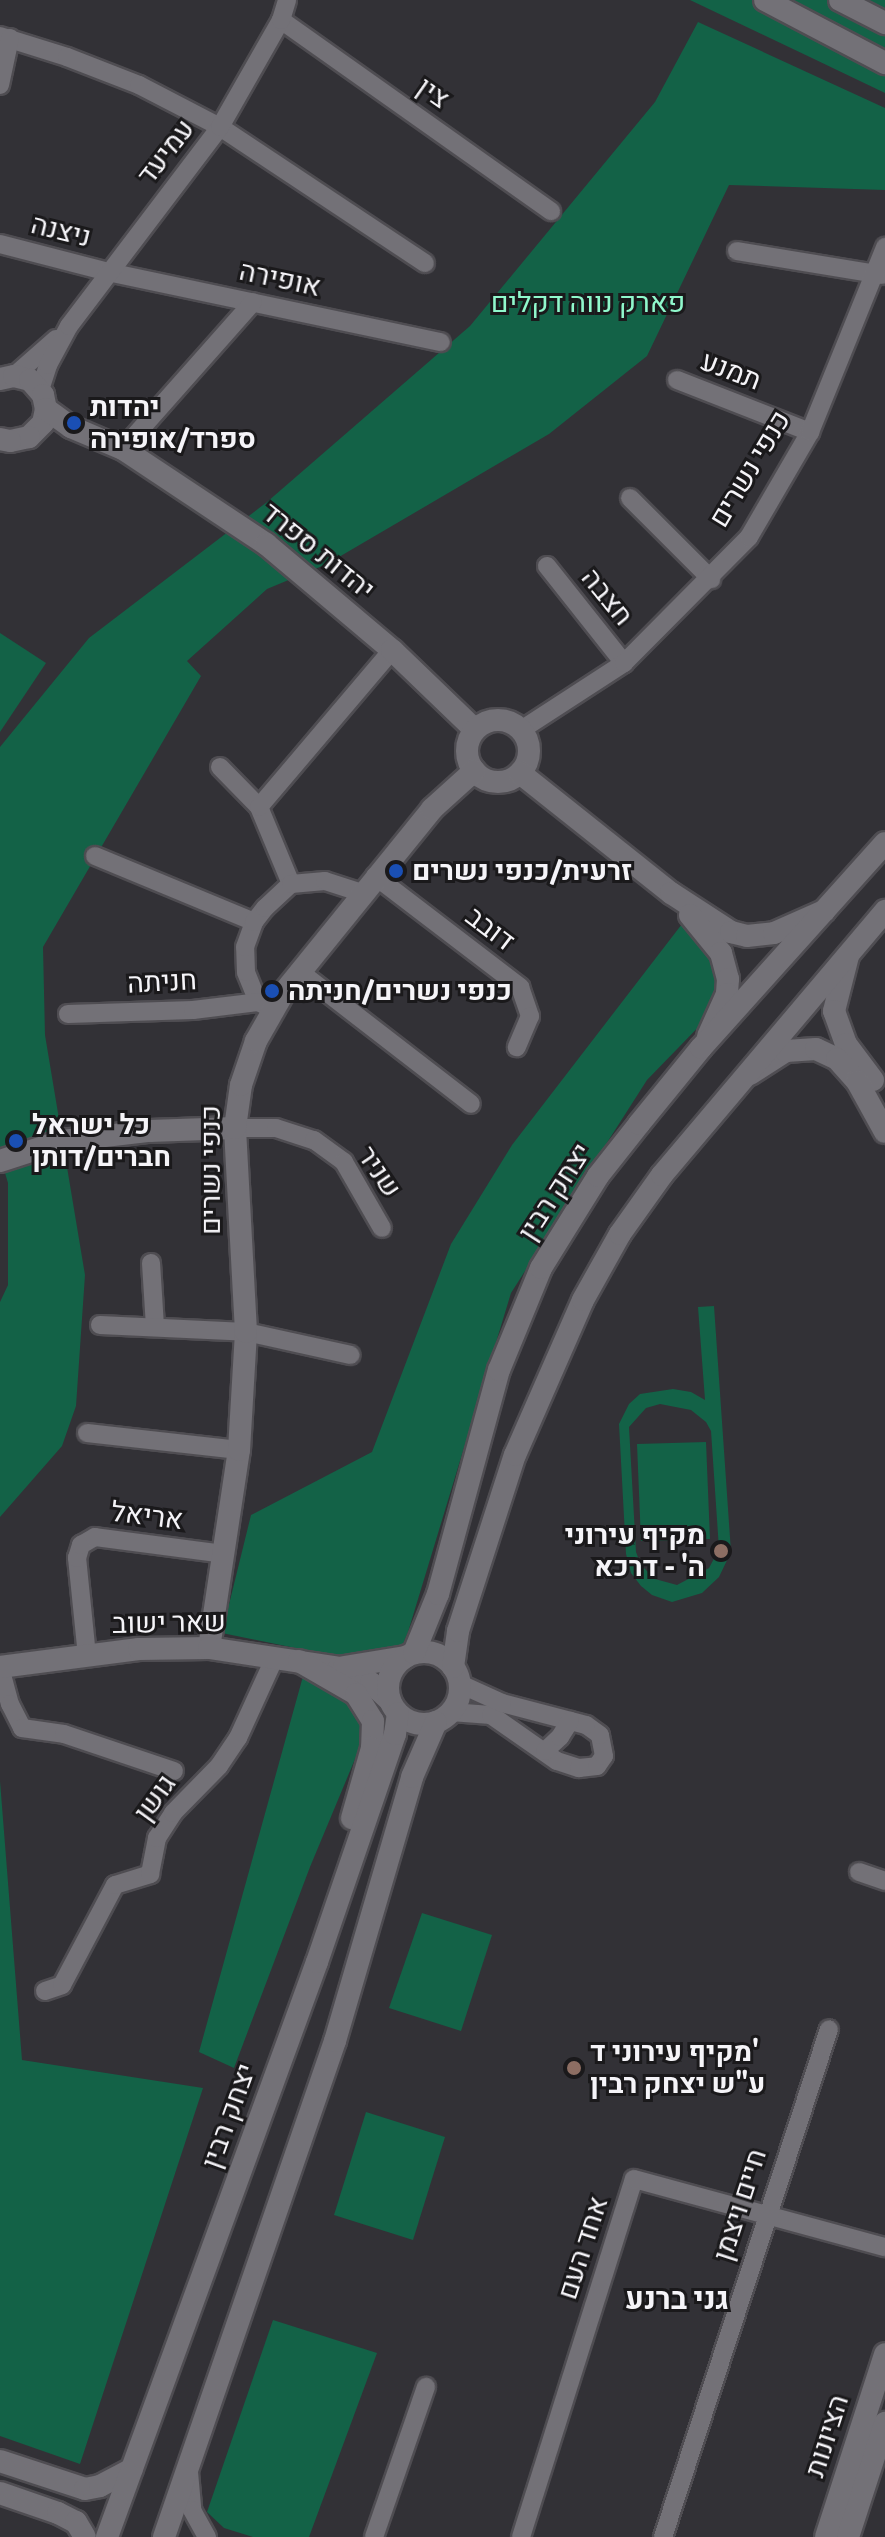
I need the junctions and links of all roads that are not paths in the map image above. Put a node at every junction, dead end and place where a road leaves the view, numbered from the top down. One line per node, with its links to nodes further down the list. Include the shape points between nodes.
1 (287, 0): 4 (street, עמיעד)
2 (765, 0): 7 (main road)
3 (840, 0): 5 (main road)
4 (281, 20): 9 (street, עמיעד); 10 (street, צין)
5 (885, 23)
6 (5, 37): 8 (street); 9 (street, via 139,85)
7 (885, 63)
8 (0, 85)
9 (220, 127): 14 (street); 15 (street, עמיעד)
10 (551, 211)
11 (0, 244): 15 (street, ניצנה)
12 (885, 247): 16 (street, כנפי נשרים)
13 (737, 251): 16 (street)
14 (425, 263)
15 (108, 272): 17 (street, אופירה); 18 (street, עמיעד)
16 (879, 273): 24 (street, כנפי נשרים)
17 (253, 302): 19 (street, אופירה); 26 (street)
18 (69, 326): 20 (street, עמיעד); 22 (street, עמיעד, via 48,365)
19 (441, 342)
20 (7, 377): 22 (main road, יהדות ספרד, via 30,380)
21 (677, 380): 24 (street, תמנע)
22 (43, 400): 23 (main road); 26 (main road, יהדות ספרד, via 71,427)
23 (37, 431): 25 (main road, via 20,441); 26 (main road, יהדות ספרד, via 80,434)
24 (810, 432): 29 (street, כנפי נשרים, via 749,537)
25 (2, 441)
26 (115, 445): 30 (main road, יהדות ספרד, via 266,544)
27 (630, 498): 29 (street)
28 (547, 566): 31 (street, חצבה)
29 (711, 579): 31 (street, כנפי נשרים)
30 (392, 650): 32 (main road, יהדות ספרד); 37 (street)
31 (624, 663): 33 (street, כנפי נשרים)
32 (475, 730): 33 (main road, via 498,720); 35 (main road, via 467,750)
33 (521, 730): 36 (main road, via 529,757)
34 (220, 767): 37 (street)
35 (474, 771): 36 (main road, via 497,782); 41 (main road, כנפי נשרים, via 432,809)
36 (520, 773): 42 (main road)
37 (259, 807): 40 (street)
38 (885, 843): 43 (main road, יצחק רבין)
39 (95, 856): 45 (street)
40 (291, 884): 41 (street); 45 (street)
41 (369, 884): 47 (main road, כנפי נשרים); 50 (street, דובב, via 520,987 530,1016)
42 (671, 893): 43 (main road, via 712,921 747,936 774,933); 51 (main road, via 721,953 728,979 720,1013)
43 (829, 908): 51 (main road, יצחק רבין)
44 (885, 911): 46 (main road)
45 (254, 922): 48 (street, via 245,947 246,972)
46 (849, 953): 52 (main road); 53 (main road, via 835,1015 846,1044)
47 (299, 971): 48 (main road, כנפי נשרים); 54 (street)
48 (265, 1005): 49 (street, חניתה); 55 (main road, כנפי נשרים, via 241,1085)
49 (68, 1014)
50 (517, 1047)
51 (701, 1048): 68 (main road, יצחק רבין, via 598,1176 541,1268 499,1370 438,1594)
52 (742, 1078): 56 (main road, via 786,1051 816,1049 837,1059 857,1081); 74 (main road, via 662,1175 583,1300 515,1455 458,1631)
53 (885, 1097)
54 (471, 1104)
55 (235, 1128): 57 (main road, via 62,1141); 58 (street, שניר, via 276,1128 314,1140 344,1162); 62 (main road, כנפי נשרים)
56 (885, 1132)
57 (0, 1161)
58 (382, 1228)
59 (151, 1263): 61 (street)
60 (100, 1325): 61 (street)
61 (155, 1327): 62 (street)
62 (246, 1332): 63 (street); 65 (main road, כנפי נשרים)
63 (351, 1355)
64 (87, 1433): 65 (street)
65 (239, 1450): 66 (main road, כנפי נשרים)
66 (224, 1554): 67 (main road, כנפי נשרים); 69 (street, אריאל, via 95,1537 81,1545 77,1558)
67 (209, 1648): 69 (main road, שאר ישוב); 70 (main road, שאר ישוב)
68 (409, 1655): 73 (main road, שאר ישוב); 74 (main road, via 440,1655); 75 (main road, via 391,1671)
69 (87, 1656): 72 (main road, שאר ישוב)
70 (275, 1657): 71 (main road, שאר ישוב); 83 (street, גושן, via 238,1738 157,1838 150,1874 115,1885 62,1985)
71 (299, 1661): 73 (main road, שאר ישוב); 81 (main road, via 356,1694 373,1721 372,1748 351,1821)
72 (0, 1667): 79 (street, גושן, via 22,1728 64,1734)
73 (339, 1668): 75 (main road, שאר ישוב, via 371,1683)
74 (457, 1675): 76 (main road, via 459,1699); 77 (street, via 502,1703)
75 (394, 1707): 76 (main road, via 420,1724); 81 (main road, יצחק רבין, via 395,1734)
76 (443, 1717): 78 (street, via 491,1715); 90 (main road, via 412,1777 335,2041)
77 (570, 1721): 78 (street); 78 (street, via 600,1735 602,1762 579,1768)
78 (545, 1751)
79 (174, 1771)
80 (859, 1872): 82 (street)
81 (347, 1874): 92 (main road, יצחק רבין)
82 (885, 1881)
83 (45, 1991)
84 (829, 2029): 85 (street, חיים ויצמן)
85 (767, 2214): 86 (street, אחד העם); 99 (street, אחד העם, via 634,2179); 100 (street, חיים ויצמן)
86 (885, 2247)
87 (885, 2354): 101 (main road, הציונות)
88 (426, 2387): 98 (street)
89 (885, 2423): 102 (main road, הציונות)
90 (190, 2459): 96 (main road); 97 (street, via 192,2510)
91 (0, 2461): 92 (main road, via 85,2489)
92 (132, 2469): 95 (main road, יצחק רבין)
93 (0, 2493): 94 (main road, via 76,2522)
94 (85, 2537)
95 (107, 2537)
96 (164, 2537)
97 (207, 2537)
98 (374, 2537)
99 (521, 2537)
100 (663, 2537)
101 (826, 2537)
102 (848, 2537)

